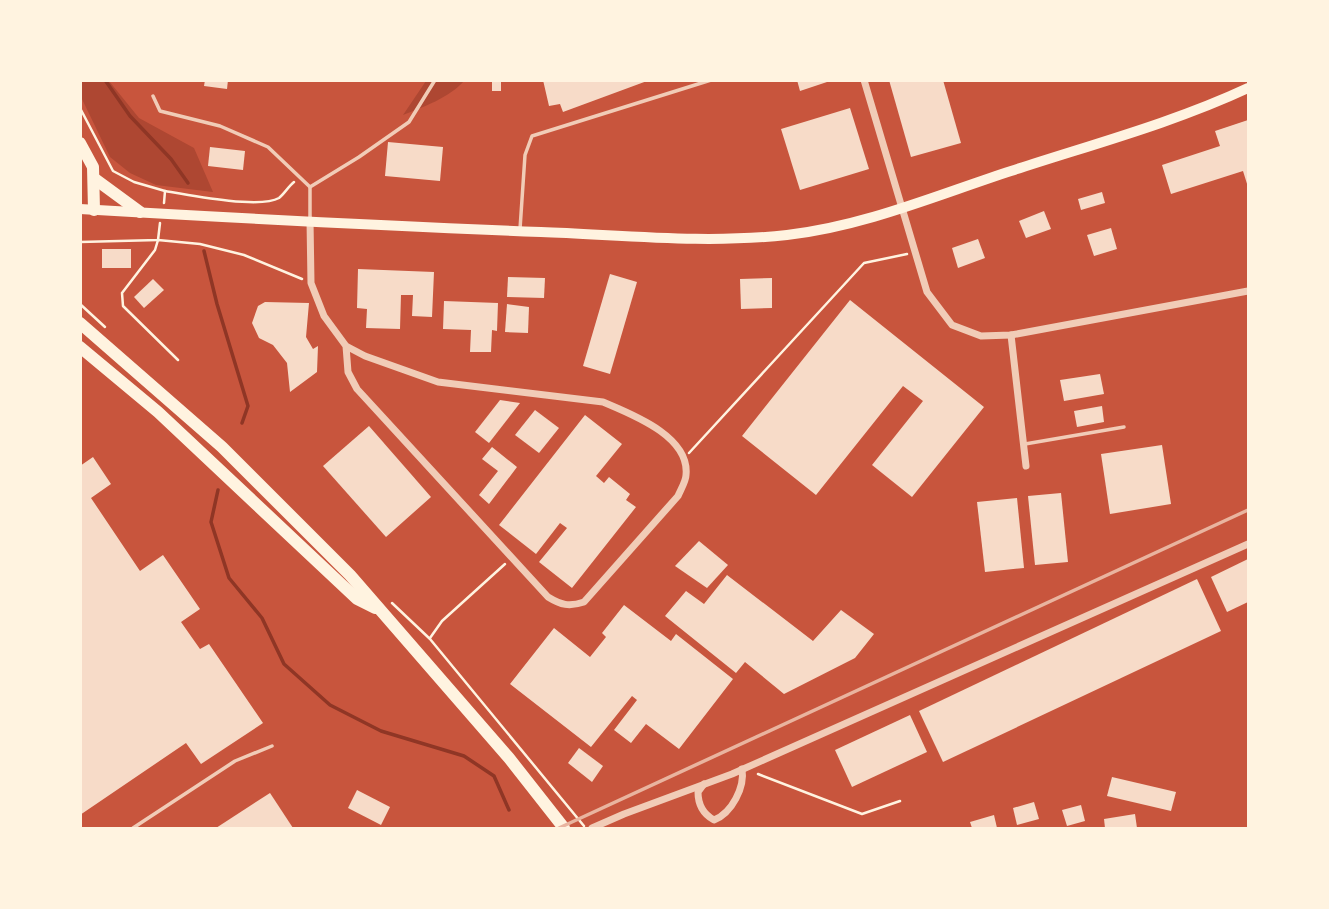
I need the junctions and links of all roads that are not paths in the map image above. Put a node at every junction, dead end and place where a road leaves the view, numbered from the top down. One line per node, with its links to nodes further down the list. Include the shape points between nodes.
1 (435, 80): 8 (lane, via 409,122)
2 (711, 80): 14 (lane, via 532,136 525,155)
3 (864, 80): 10 (street)
4 (1248, 88): 10 (main road, via 1190,112)
5 (153, 96): 8 (lane, via 160,111 220,126 268,147)
6 (80, 143): 7 (highway)
7 (95, 178): 11 (highway); 12 (highway)
8 (310, 187): 13 (lane)
9 (80, 209): 11 (main road)
10 (902, 209): 14 (main road, via 827,229 753,238); 17 (street, via 927,292 952,325 981,336)
11 (94, 210): 12 (main road)
12 (140, 212): 13 (main road)
13 (310, 220): 14 (main road); 18 (street, via 311,283 324,316)
14 (520, 231)
15 (1248, 291): 17 (street)
16 (80, 323): 24 (highway, via 222,447 350,575)
17 (1011, 335): 21 (street)
18 (346, 346): 18 (street, via 348,372 357,389 548,597 560,604 584,602 678,496 686,475 684,459 673,442 651,424 603,402 438,382)
19 (80, 347): 24 (highway, via 158,412 357,599)
20 (1124, 427): 21 (lane)
21 (1023, 444): 22 (street)
22 (1026, 466)
23 (1248, 544): 26 (street)
24 (378, 610): 29 (highway, via 509,758)
25 (272, 746): 28 (lane, via 235,761)
26 (742, 769): 27 (street); 27 (street, via 741,785 723,817 714,820 700,807 698,792)
27 (704, 784): 30 (street)
28 (133, 828)
29 (564, 828)
30 (594, 828)

